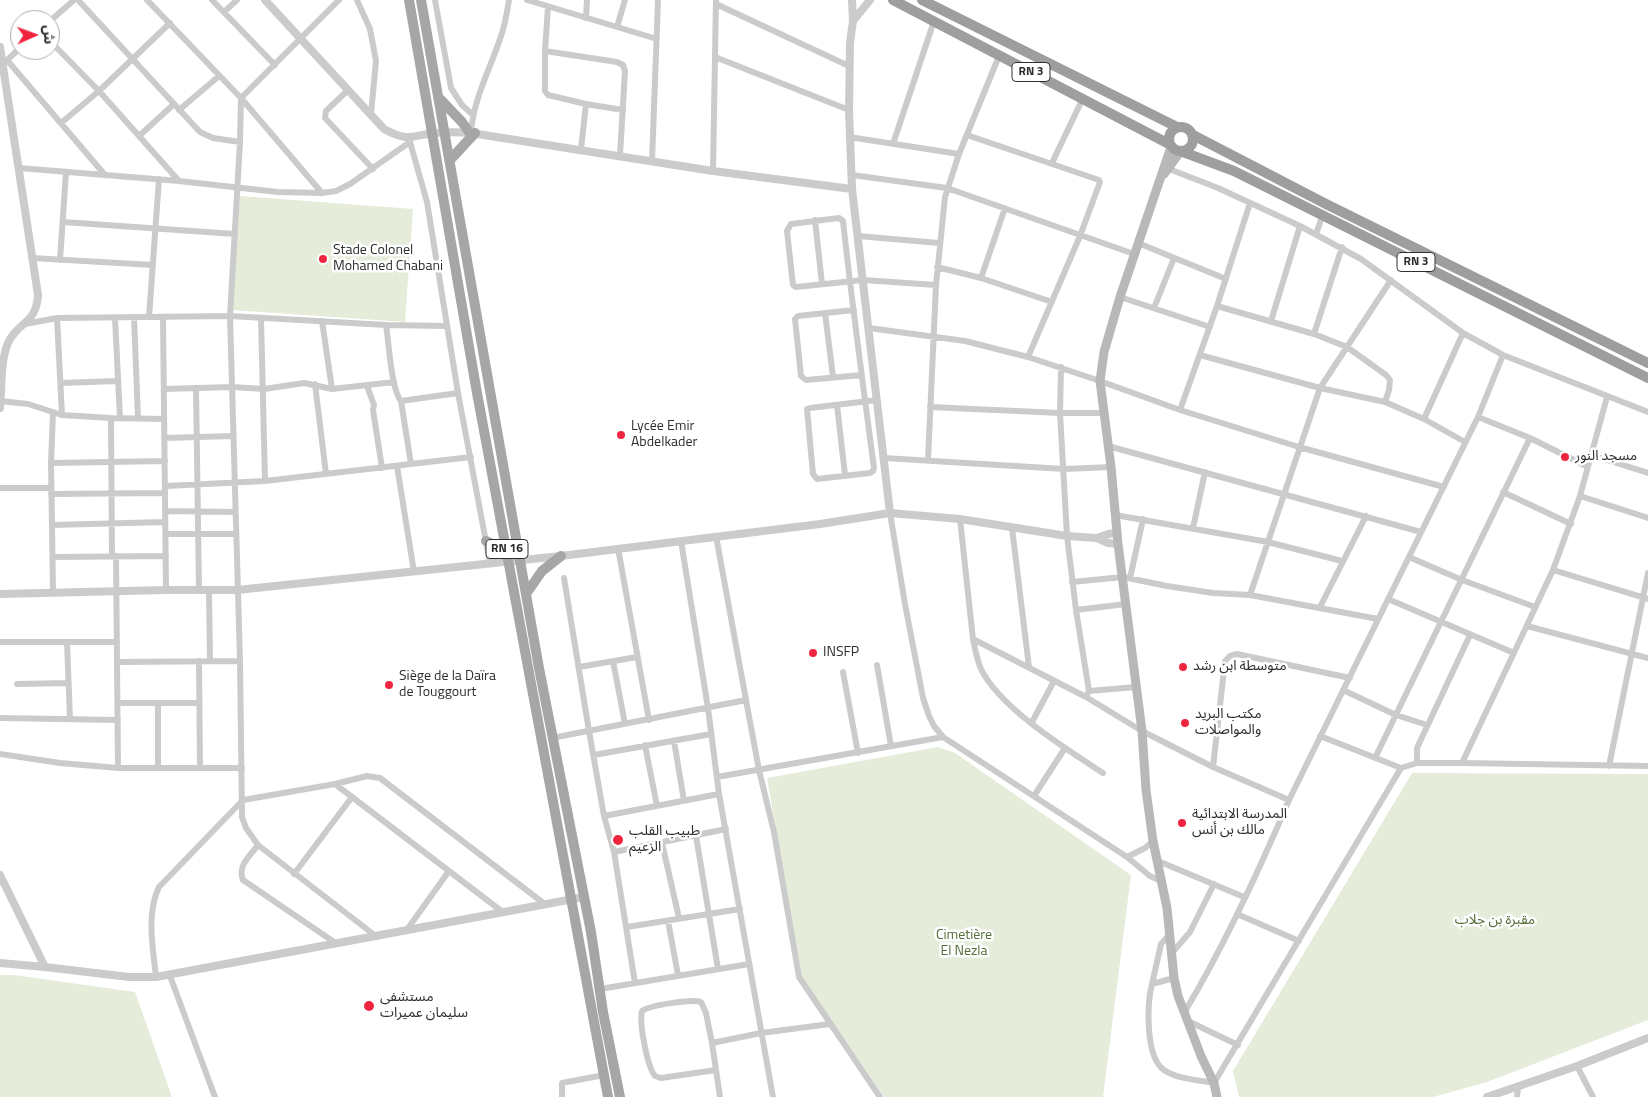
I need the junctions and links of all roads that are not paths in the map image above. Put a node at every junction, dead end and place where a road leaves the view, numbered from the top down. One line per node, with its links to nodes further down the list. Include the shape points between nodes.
1 (74, 0): 24 (street)
2 (78, 0): 38 (street)
3 (147, 0): 28 (street)
4 (212, 0): 23 (street)
5 (237, 0): 23 (street)
6 (265, 0): 30 (street)
7 (339, 0): 30 (street)
8 (358, 0): 53 (street, via 370,29 376,61)
9 (409, 0): 57 (main road, RN 16)
10 (421, 0): 47 (main road, RN 16)
11 (435, 0): 54 (street, via 451,88)
12 (509, 0): 54 (street, via 501,38)
13 (526, 0): 22 (street)
14 (587, 0): 25 (street)
15 (625, 0): 29 (street)
16 (658, 0): 31 (street)
17 (852, 0): 27 (street)
18 (870, 0): 27 (street)
19 (893, 0): 26 (highway, RN 3)
20 (922, 0): 56 (highway, RN 3)
21 (716, 2): 37 (street); 41 (street)
22 (548, 6): 25 (street); 34 (street)
23 (224, 12): 40 (street)
24 (60, 13)
25 (586, 18): 29 (street)
26 (934, 20): 35 (highway, RN 3); 66 (street)
27 (853, 21): 41 (street)
28 (170, 23): 38 (street); 42 (street)
29 (617, 27): 31 (street)
30 (302, 39): 40 (street); 43 (street)
31 (657, 39): 72 (street)
32 (0, 47): 39 (street)
33 (60, 51): 44 (street)
34 (545, 51): 49 (street, via 545,91 548,96); 51 (street, via 623,65)
35 (998, 56): 46 (highway, RN 3); 60 (street)
36 (10, 57): 39 (street)
37 (715, 57): 52 (street); 77 (street)
38 (132, 58): 44 (street); 48 (street)
39 (5, 62): 55 (street); 74 (street)
40 (275, 65): 45 (street)
41 (850, 66): 52 (street)
42 (220, 76): 45 (street); 50 (street)
43 (348, 90): 53 (street); 75 (street, via 326,111 324,118)
44 (99, 91): 55 (street); 62 (street)
45 (241, 98): 65 (street); 87 (street)
46 (1082, 98): 68 (highway, RN 3); 73 (street)
47 (439, 99): 58 (main road, RN 16); 59 (main road)
48 (174, 104): 50 (street); 62 (street)
49 (586, 104): 51 (street); 67 (street)
50 (179, 110): 65 (street, via 205,136)
51 (623, 110): 70 (street)
52 (849, 110): 63 (street)
53 (371, 114): 64 (street, via 384,128)
54 (472, 115): 59 (street)
55 (61, 124): 79 (street)
56 (1178, 127): 61 (highway, via 1188,129); 68 (highway, via 1169,136)
57 (432, 133): 58 (street); 64 (street); 243 (main road, RN 16)
58 (445, 133): 59 (street); 71 (main road, RN 16)
59 (471, 133): 67 (street); 71 (main road)
60 (967, 135): 69 (street); 73 (street)
61 (1193, 135): 68 (highway, via 1192,146); 89 (highway, RN 3)
62 (139, 136): 83 (street)
63 (850, 137): 66 (street); 80 (street)
64 (411, 140): 75 (street); 133 (street, via 427,202)
65 (240, 142): 84 (street)
66 (894, 144): 69 (street)
67 (581, 149): 70 (street)
68 (1176, 149): 76 (main road); 81 (main road); 91 (highway, RN 3, via 1234,171)
69 (959, 154): 85 (street)
70 (620, 156): 72 (street)
71 (450, 160): 250 (main road, RN 16)
72 (652, 160): 77 (street)
73 (1052, 163): 99 (street, via 1100,182)
74 (18, 168): 78 (street); 104 (street)
75 (373, 169): 87 (street, via 336,191)
76 (1169, 169): 81 (main road); 88 (street)
77 (713, 171): 86 (street)
78 (66, 172): 79 (street); 93 (street)
79 (105, 175): 82 (street)
80 (852, 175): 85 (street); 86 (street)
81 (1162, 176): 101 (main road)
82 (159, 179): 83 (street); 95 (street)
83 (179, 180): 84 (street)
84 (237, 187): 87 (street); 96 (street)
85 (947, 188): 90 (street); 100 (street)
86 (852, 189): 98 (street)
87 (322, 193)
88 (1250, 203): 94 (street); 110 (street)
89 (1326, 204): 91 (street); 143 (highway, RN 3)
90 (1005, 208): 99 (street); 109 (street)
91 (1322, 215): 97 (street); 147 (highway, RN 3)
92 (815, 220): 113 (street, via 841,218); 114 (street); 114 (street, via 788,227 792,283 796,286)
93 (63, 222): 95 (street); 106 (street)
94 (1300, 226): 97 (street); 130 (street)
95 (155, 229): 96 (street); 107 (street)
96 (235, 234): 122 (street)
97 (1316, 234): 102 (street)
98 (858, 236): 100 (street); 111 (street)
99 (1080, 236): 103 (street); 117 (street)
100 (939, 243): 108 (street)
101 (1138, 243): 103 (main road); 105 (street)
102 (1342, 247): 112 (street); 136 (street)
103 (1134, 254): 116 (main road)
104 (32, 258): 106 (street); 131 (street, via 37,306)
105 (1174, 258): 110 (street); 119 (street)
106 (60, 260): 107 (street)
107 (153, 265): 124 (street)
108 (937, 267): 109 (street); 115 (street)
109 (981, 278): 117 (street)
110 (1226, 279): 118 (street)
111 (863, 280): 113 (street); 115 (street); 135 (street)
112 (1391, 280): 137 (street); 139 (street)
113 (850, 281): 114 (street); 120 (street)
114 (822, 284)
115 (936, 285): 138 (street)
116 (1120, 297): 119 (street); 149 (main road, via 1104,352)
117 (1052, 302): 142 (street)
118 (1217, 306): 130 (street); 134 (street)
119 (1154, 308): 134 (street)
120 (854, 310): 121 (street); 145 (street)
121 (825, 313): 146 (street); 146 (street, via 795,319 801,376 806,380)
122 (230, 316): 125 (street); 128 (street); 155 (street)
123 (134, 317): 124 (street); 127 (street); 178 (street)
124 (149, 317): 125 (street)
125 (163, 317): 157 (street)
126 (57, 318): 127 (street); 131 (street); 150 (street)
127 (115, 318): 148 (street)
128 (261, 318): 129 (street); 158 (street)
129 (322, 321): 132 (street); 159 (street)
130 (1270, 322): 136 (street)
131 (25, 324): 166 (street, via 7,343)
132 (386, 325): 133 (street); 151 (street)
133 (447, 326): 160 (street)
134 (1210, 327): 141 (street)
135 (869, 328): 138 (street); 162 (street)
136 (1314, 334): 139 (street)
137 (1463, 334): 140 (street); 180 (street)
138 (934, 336): 142 (street); 168 (street)
139 (1347, 347): 156 (street); 165 (street, via 1390,380)
140 (1503, 355): 161 (street); 175 (street)
141 (1200, 356): 156 (street); 169 (street)
142 (1028, 357): 144 (street)
143 (1648, 363)
144 (1061, 368): 149 (street); 172 (street)
145 (862, 374): 146 (street); 164 (street)
146 (833, 377)
147 (1648, 378)
148 (117, 381): 150 (street); 177 (street)
149 (1100, 381): 169 (street); 173 (main road)
150 (61, 382): 174 (street)
151 (394, 382): 153 (street); 163 (street)
152 (315, 384): 158 (street); 159 (street); 203 (street)
153 (367, 386): 159 (street); 199 (street, via 374,405)
154 (196, 388): 155 (street); 157 (street); 183 (street)
155 (232, 388): 158 (street); 181 (street)
156 (1320, 388): 165 (street); 187 (street)
157 (164, 389): 179 (street)
158 (264, 389): 205 (street)
159 (332, 389)
160 (458, 393): 163 (street); 189 (street)
161 (1607, 398): 171 (street); 188 (street)
162 (877, 400): 164 (street); 190 (street)
163 (401, 401): 195 (street)
164 (865, 402): 167 (street); 204 (street, via 873,472)
165 (1385, 402): 180 (street)
166 (0, 405): 170 (street, via 28,404)
167 (837, 405): 204 (street); 204 (street, via 807,409 812,474 817,479)
168 (930, 407): 172 (street); 191 (street)
169 (1180, 410): 187 (street)
170 (53, 412): 174 (street); 194 (street)
171 (1648, 412)
172 (1060, 413): 173 (street); 200 (street)
173 (1104, 413): 186 (main road)
174 (62, 415): 176 (street)
175 (1478, 417): 184 (street); 185 (street)
176 (111, 418): 177 (street); 193 (street)
177 (120, 418): 178 (street)
178 (138, 418): 179 (street)
179 (164, 419): 182 (street)
180 (1424, 419): 185 (street)
181 (233, 436): 183 (street); 206 (street)
182 (164, 438): 183 (street); 192 (street)
183 (196, 438): 207 (street)
184 (1530, 438): 197 (street); 212 (street)
185 (1466, 442): 208 (street)
186 (1108, 446): 198 (main road); 201 (street)
187 (1299, 447): 208 (street); 214 (street)
188 (1591, 455): 197 (street); 202 (street)
189 (470, 457): 195 (street); 239 (street)
190 (884, 458): 191 (street); 219 (street)
191 (928, 460): 200 (street)
192 (165, 461): 193 (street); 210 (street)
193 (110, 462): 194 (street); 213 (street)
194 (51, 463): 211 (street)
195 (411, 464): 196 (street)
196 (397, 466): 199 (street); 255 (street)
197 (1588, 466): 215 (street)
198 (1111, 467): 200 (street); 220 (main road)
199 (382, 468): 203 (street)
200 (1064, 469): 237 (street)
201 (1205, 472): 214 (street); 230 (street)
202 (1648, 473)
203 (326, 474): 205 (street)
204 (845, 475)
205 (266, 481): 206 (street)
206 (234, 484): 207 (street); 218 (street)
207 (197, 485): 210 (street); 217 (street)
208 (1444, 487): 231 (street)
209 (0, 488): 211 (street)
210 (166, 489): 213 (street); 216 (street)
211 (51, 491): 213 (street); 226 (street)
212 (1503, 492): 228 (street); 259 (street)
213 (111, 493): 227 (street)
214 (1284, 494): 221 (street); 241 (street)
215 (1580, 496): 222 (street); 228 (street)
216 (165, 511): 217 (street); 225 (street)
217 (198, 511): 218 (street); 234 (street)
218 (235, 512): 235 (street)
219 (890, 513): 223 (street); 236 (street); 321 (street, via 923,698 931,721)
220 (1115, 515): 224 (street); 232 (main road)
221 (1366, 516): 231 (street); 252 (street)
222 (1648, 518)
223 (960, 519): 229 (street); 280 (street)
224 (1143, 519): 230 (street); 257 (street)
225 (165, 522): 227 (street); 233 (street)
226 (52, 524): 227 (street); 249 (street)
227 (111, 524): 245 (street)
228 (1571, 524): 254 (street)
229 (1012, 528): 237 (street); 294 (street)
230 (1193, 528): 241 (street)
231 (1421, 532): 248 (street)
232 (1116, 533): 238 (street); 242 (main road)
233 (166, 534): 234 (street); 246 (street)
234 (198, 534): 235 (street); 262 (street)
235 (235, 534): 264 (street)
236 (716, 536): 240 (street); 304 (street)
237 (1067, 536): 238 (street); 260 (street)
238 (1097, 538): 242 (street)
239 (486, 540): 243 (main road, via 499,547); 253 (street)
240 (681, 541): 244 (street); 308 (street)
241 (1268, 542): 252 (street); 269 (street)
242 (1118, 544): 257 (main road)
243 (506, 545): 251 (main road, RN 16)
244 (618, 548): 247 (street); 286 (street)
245 (114, 556): 246 (street); 249 (street); 266 (street)
246 (166, 556): 261 (street)
247 (561, 556): 250 (street); 268 (main road, via 542,571)
248 (1409, 557): 259 (street); 271 (street)
249 (53, 558): 265 (street)
250 (520, 560): 251 (street); 268 (main road, RN 16)
251 (509, 561): 253 (street); 368 (main road, RN 16)
252 (1342, 561): 273 (street)
253 (490, 563): 255 (street)
254 (1553, 570): 270 (street); 274 (street)
255 (414, 572): 264 (street)
256 (1648, 573): 270 (street)
257 (1126, 577): 260 (street); 269 (street, via 1213,593); 272 (main road)
258 (564, 578): 295 (street)
259 (1462, 580): 274 (street); 277 (street)
260 (1072, 582): 275 (street)
261 (166, 590): 262 (street); 266 (street)
262 (198, 590): 263 (street)
263 (209, 590): 264 (street); 289 (street)
264 (237, 590): 290 (street)
265 (53, 592): 266 (street); 267 (street)
266 (116, 592): 283 (street)
267 (0, 594)
268 (526, 594): 322 (main road, RN 16)
269 (1250, 595): 273 (street)
270 (1645, 598): 285 (street)
271 (1388, 599): 276 (street); 277 (street)
272 (1126, 604): 275 (street); 301 (main road)
273 (1320, 607): 276 (street)
274 (1535, 607): 278 (street)
275 (1076, 610): 303 (street)
276 (1378, 619): 297 (street)
277 (1442, 622): 279 (street); 309 (street)
278 (1527, 626): 284 (street); 285 (street)
279 (1470, 635): 284 (street); 316 (street)
280 (973, 639): 294 (street); 314 (street, via 981,668 992,686 1006,702)
281 (0, 642): 282 (street)
282 (67, 642): 283 (street); 300 (street)
283 (117, 642): 292 (street)
284 (1514, 653): 331 (street)
285 (1632, 654): 287 (street); 333 (street)
286 (637, 657): 291 (street); 313 (street)
287 (1648, 658)
288 (199, 661): 289 (street); 292 (street); 307 (street)
289 (210, 661): 290 (street)
290 (240, 661): 339 (street)
291 (613, 661): 295 (street); 315 (street)
292 (117, 662): 305 (street)
293 (877, 666): 325 (street)
294 (1029, 667): 298 (street)
295 (579, 668): 317 (street)
296 (843, 672): 327 (street)
297 (1350, 678): 302 (street); 335 (street, via 1237,654 1230,656 1225,661)
298 (1054, 681): 303 (street); 314 (street)
299 (17, 684): 300 (street)
300 (68, 684): 311 (street)
301 (1136, 687): 303 (street); 318 (main road)
302 (1343, 690): 309 (street); 320 (street)
303 (1088, 694): 318 (street)
304 (746, 700): 308 (street); 341 (street)
305 (118, 703): 306 (street); 312 (street)
306 (158, 703): 307 (street); 337 (street)
307 (198, 703): 338 (street)
308 (708, 708): 313 (street); 319 (street)
309 (1396, 715): 316 (street); 330 (street)
310 (0, 718): 311 (street)
311 (70, 719): 312 (street)
312 (118, 720): 336 (street)
313 (649, 720): 315 (street)
314 (1032, 722): 326 (street)
315 (625, 724): 317 (street)
316 (1427, 725): 332 (street, via 1417,748)
317 (589, 731): 322 (street); 329 (street)
318 (1142, 731): 335 (street); 355 (main road)
319 (711, 734): 323 (street); 343 (street)
320 (1320, 736): 330 (street); 349 (street)
321 (943, 737): 325 (street); 346 (street)
322 (552, 738): 367 (main road, RN 16)
323 (674, 741): 324 (street); 350 (street)
324 (646, 745): 329 (street); 351 (street)
325 (891, 746): 327 (street)
326 (1065, 748): 342 (street); 346 (street)
327 (858, 753): 341 (street)
328 (0, 754): 336 (street)
329 (594, 755): 352 (street)
330 (1375, 758): 340 (street)
331 (1462, 763): 332 (street); 333 (street)
332 (1417, 764): 340 (street)
333 (1609, 766): 334 (street)
334 (1648, 766)
335 (1213, 767): 349 (street)
336 (118, 768): 337 (street)
337 (158, 768): 338 (street)
338 (200, 768): 339 (street)
339 (242, 768): 348 (street)
340 (1401, 768): 380 (street)
341 (759, 770): 343 (street); 395 (street, via 774,832 796,970)
342 (1103, 773)
343 (717, 777): 345 (street)
344 (335, 784): 347 (street); 348 (street); 369 (street, via 367,776 380,778)
345 (719, 794): 350 (street); 353 (street)
346 (1034, 796): 359 (street)
347 (352, 797): 361 (street); 362 (street)
348 (243, 800): 357 (street, via 242,817); 389 (street, via 159,887 154,897)
349 (1289, 800): 366 (street)
350 (684, 801): 351 (street)
351 (657, 806): 352 (street)
352 (604, 816): 358 (street)
353 (726, 829): 354 (street); 370 (street)
354 (696, 836): 356 (street); 372 (street)
355 (1153, 841): 359 (street); 360 (main road)
356 (662, 843): 358 (street); 374 (street)
357 (258, 845): 362 (street); 381 (street, via 242,866 243,880)
358 (614, 852): 376 (street)
359 (1127, 857): 364 (street)
360 (1158, 861): 364 (main road); 365 (street)
361 (449, 871): 371 (street); 377 (street)
362 (294, 874): 379 (street)
363 (0, 875): 385 (street)
364 (1163, 882): 378 (main road)
365 (1214, 884): 366 (street); 382 (street, via 1190,932)
366 (1244, 897): 373 (street)
367 (584, 898): 368 (street); 393 (main road, RN 16)
368 (570, 900): 369 (street); 402 (main road, RN 16)
369 (546, 905): 371 (street)
370 (740, 909): 372 (street); 384 (street)
371 (504, 912): 377 (street)
372 (710, 913): 374 (street); 386 (street)
373 (1237, 914): 380 (street); 394 (street)
374 (679, 918): 375 (street)
375 (668, 921): 376 (street); 387 (street)
376 (627, 927): 391 (street)
377 (405, 932): 379 (street)
378 (1169, 935): 382 (main road); 392 (street, via 1156,959)
379 (377, 937): 381 (street)
380 (1299, 941): 399 (street)
381 (337, 944): 388 (street)
382 (1172, 953): 390 (main road)
383 (0, 964): 385 (street)
384 (749, 964): 386 (street); 396 (street)
385 (45, 967): 389 (street)
386 (718, 969): 387 (street)
387 (678, 975): 391 (street)
388 (170, 976): 389 (street); 405 (street)
389 (156, 977)
390 (1174, 978): 392 (street); 394 (main road)
391 (635, 983): 393 (street)
392 (1152, 984): 403 (street, via 1148,1018 1151,1044 1159,1064 1171,1074)
393 (600, 989): 408 (main road, RN 16)
394 (1186, 1017): 399 (street); 403 (main road)
395 (830, 1024): 396 (street); 411 (street)
396 (761, 1033): 398 (street); 410 (street)
397 (1648, 1038): 400 (street)
398 (712, 1043): 401 (street); 401 (street, via 701,1002 642,1011 641,1022 655,1076 661,1078)
399 (1238, 1045): 403 (street)
400 (1577, 1066): 404 (street); 415 (street)
401 (716, 1070): 409 (street)
402 (604, 1075): 406 (street, via 562,1083); 407 (main road, RN 16)
403 (1214, 1083): 412 (main road)
404 (1518, 1087): 413 (street); 414 (street)
405 (215, 1097)
406 (562, 1097)
407 (608, 1097)
408 (620, 1097)
409 (720, 1097)
410 (773, 1097)
411 (880, 1097)
412 (1217, 1097)
413 (1487, 1097)
414 (1517, 1097)
415 (1593, 1097)

